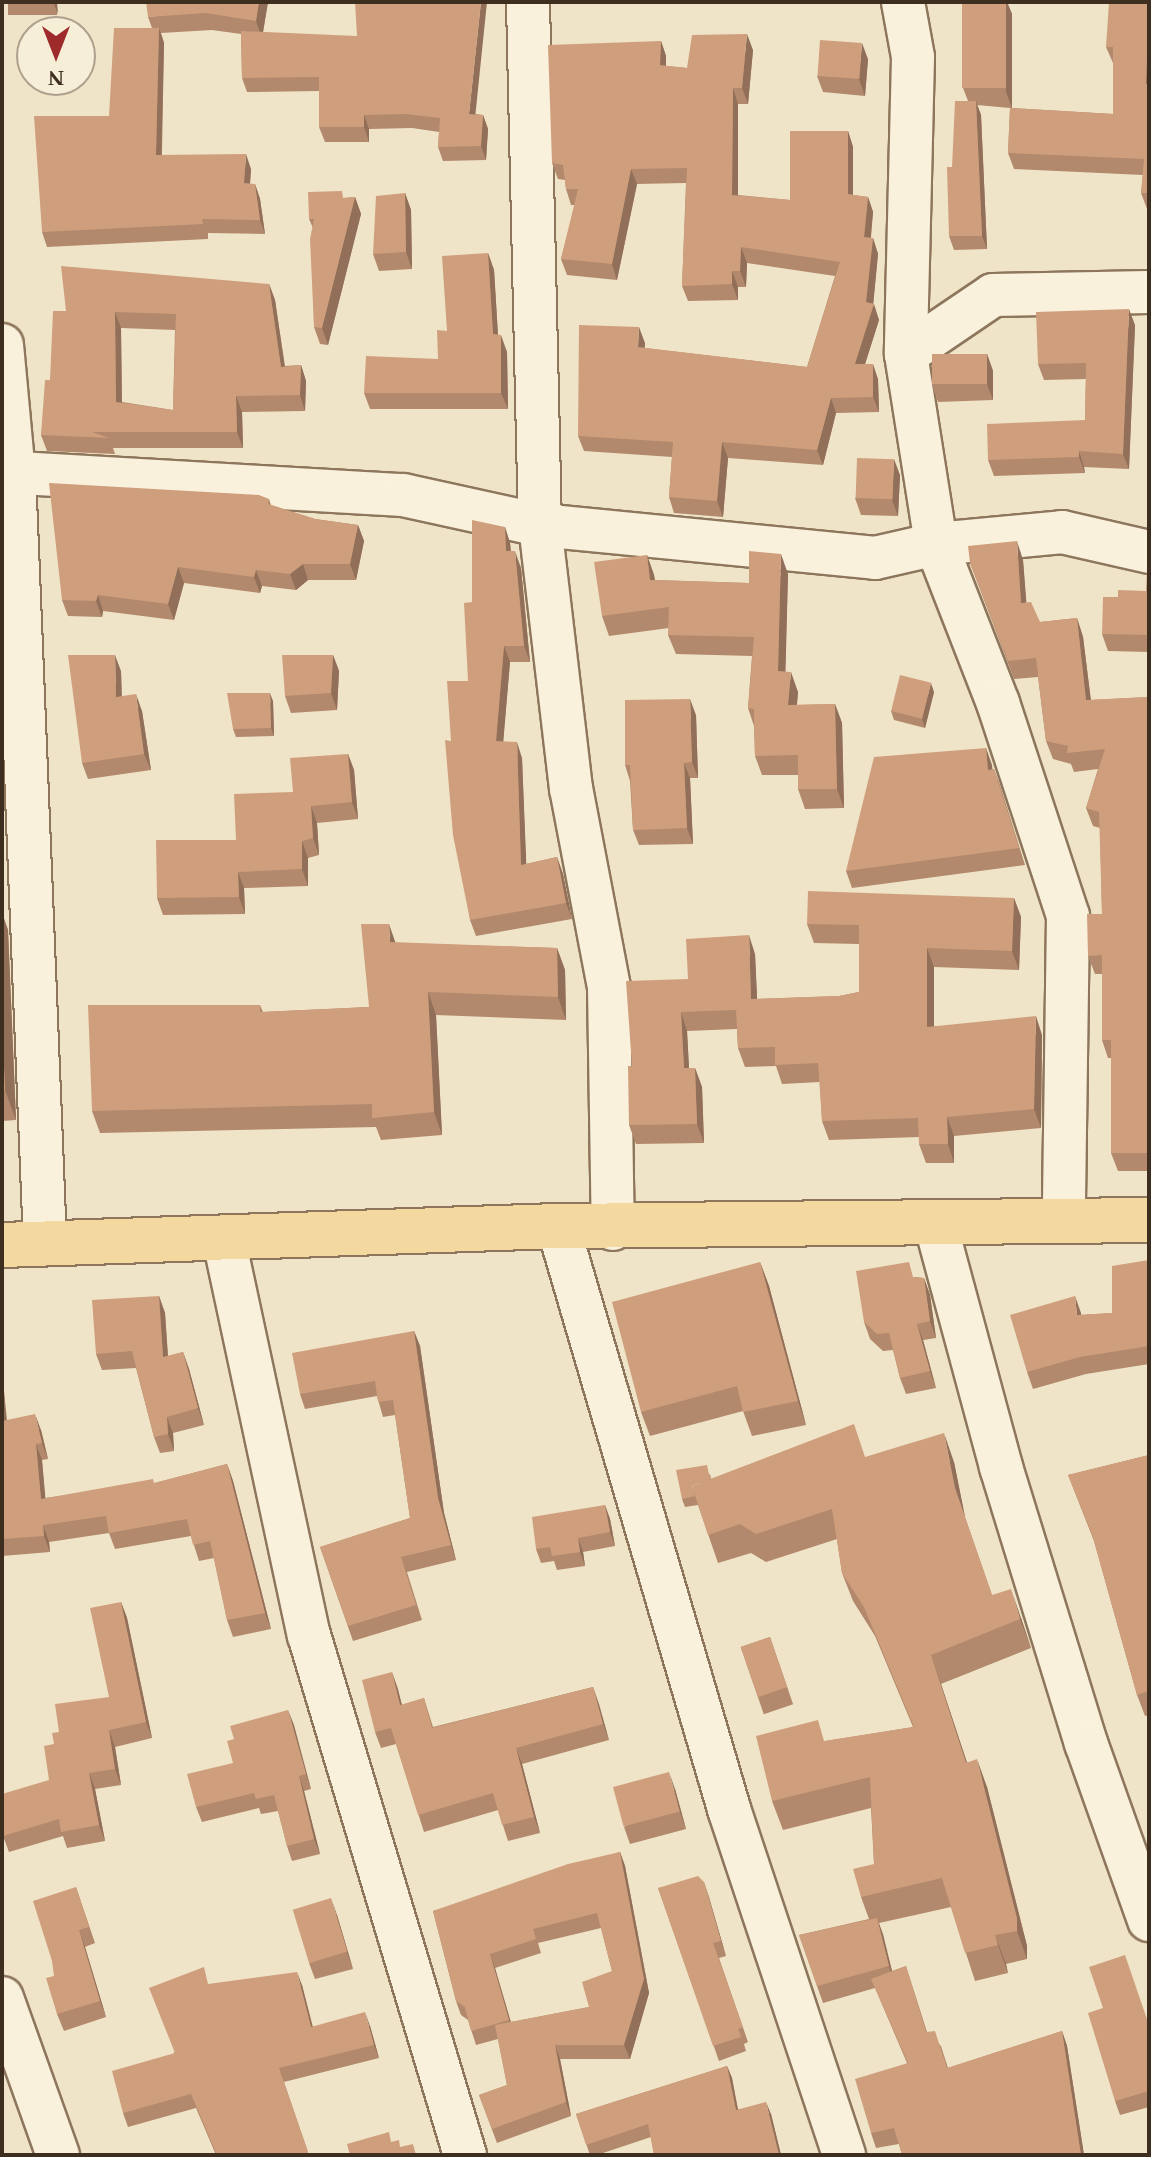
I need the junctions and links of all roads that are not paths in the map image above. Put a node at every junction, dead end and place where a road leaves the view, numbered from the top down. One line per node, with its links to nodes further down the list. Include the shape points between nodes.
1 (528, 2): 7 (street)
2 (903, 2): 5 (street, via 913,57)
3 (1149, 292): 5 (street, via 993,295)
4 (2, 345): 6 (street)
5 (906, 354): 8 (street)
6 (8, 473): 7 (street, via 403,495); 16 (street)
7 (540, 525): 8 (street, via 875,558); 14 (street, via 571,788 609,987)
8 (936, 544): 9 (street, via 1062,532); 10 (street, via 998,703 1068,916)
9 (1149, 552)
10 (1064, 1220): 11 (main road); 12 (main road)
11 (1149, 1220)
12 (935, 1222): 14 (main road); 18 (street, via 1001,1467 1077,1714)
13 (558, 1226): 14 (main road); 15 (main road); 22 (street, via 729,1809)
14 (613, 1229)
15 (224, 1240): 16 (main road); 21 (street, via 309,1635)
16 (45, 1244): 17 (main road)
17 (2, 1245)
18 (1149, 1920)
19 (2, 1998): 20 (street)
20 (58, 2155)
21 (465, 2155)
22 (844, 2155)

